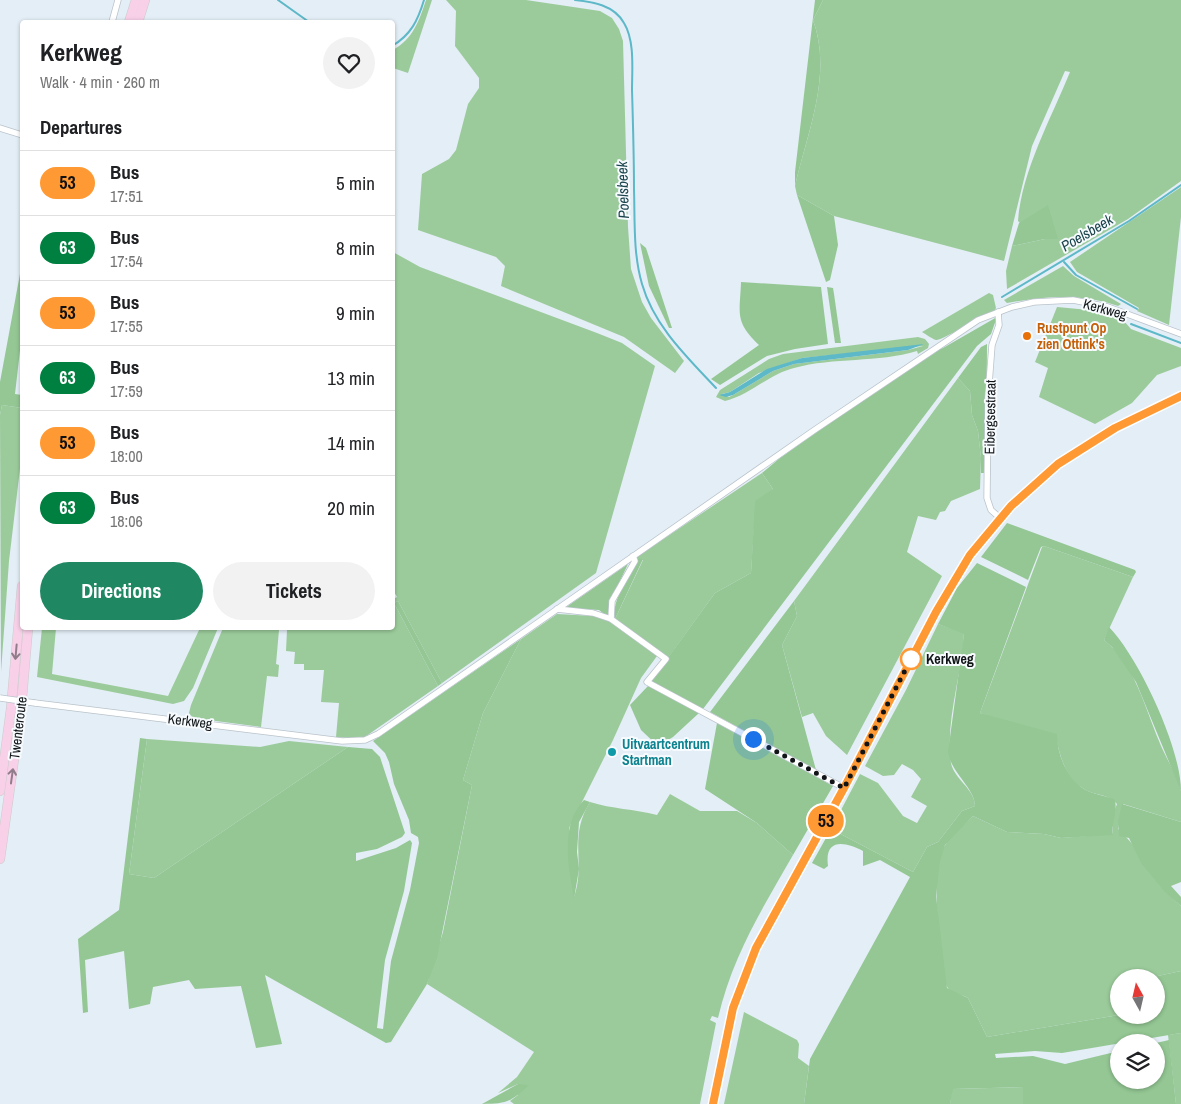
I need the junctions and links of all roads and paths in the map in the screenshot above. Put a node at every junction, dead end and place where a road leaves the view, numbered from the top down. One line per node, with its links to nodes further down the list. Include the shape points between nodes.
1 (118, 0): 4 (street)
2 (136, 0): 5 (highway)
3 (145, 0): 6 (highway)
4 (113, 20)
5 (130, 20)
6 (139, 20)
7 (0, 128): 8 (street)
8 (20, 134)
9 (998, 312): 10 (street, Kerkweg, via 1034,302 1073,300 1108,307); 12 (street, Eibergsestraat, via 999,325 992,345 988,397 987,498 991,510); 13 (street, Kerkweg, via 956,333)
10 (1181, 334)
11 (1181, 396): 12 (main road, via 1129,420 1081,448 1038,480)
12 (1000, 518): 19 (main road, via 970,555 936,612)
13 (633, 556): 15 (street, Kerkweg); 16 (street, via 635,561 612,602)
14 (20, 608): 20 (highway, Twenteroute, one-way to 20)
15 (557, 609): 16 (street, via 593,613); 18 (street, Kerkweg, bridge, via 365,740 342,741)
16 (611, 619): 19 (street, via 666,659 647,682)
17 (28, 630): 21 (highway, Twenteroute, one-way to 17, via 21,709)
18 (0, 698)
19 (844, 788): 22 (main road, via 744,974 733,1008)
20 (0, 791)
21 (0, 858)
22 (713, 1104)

